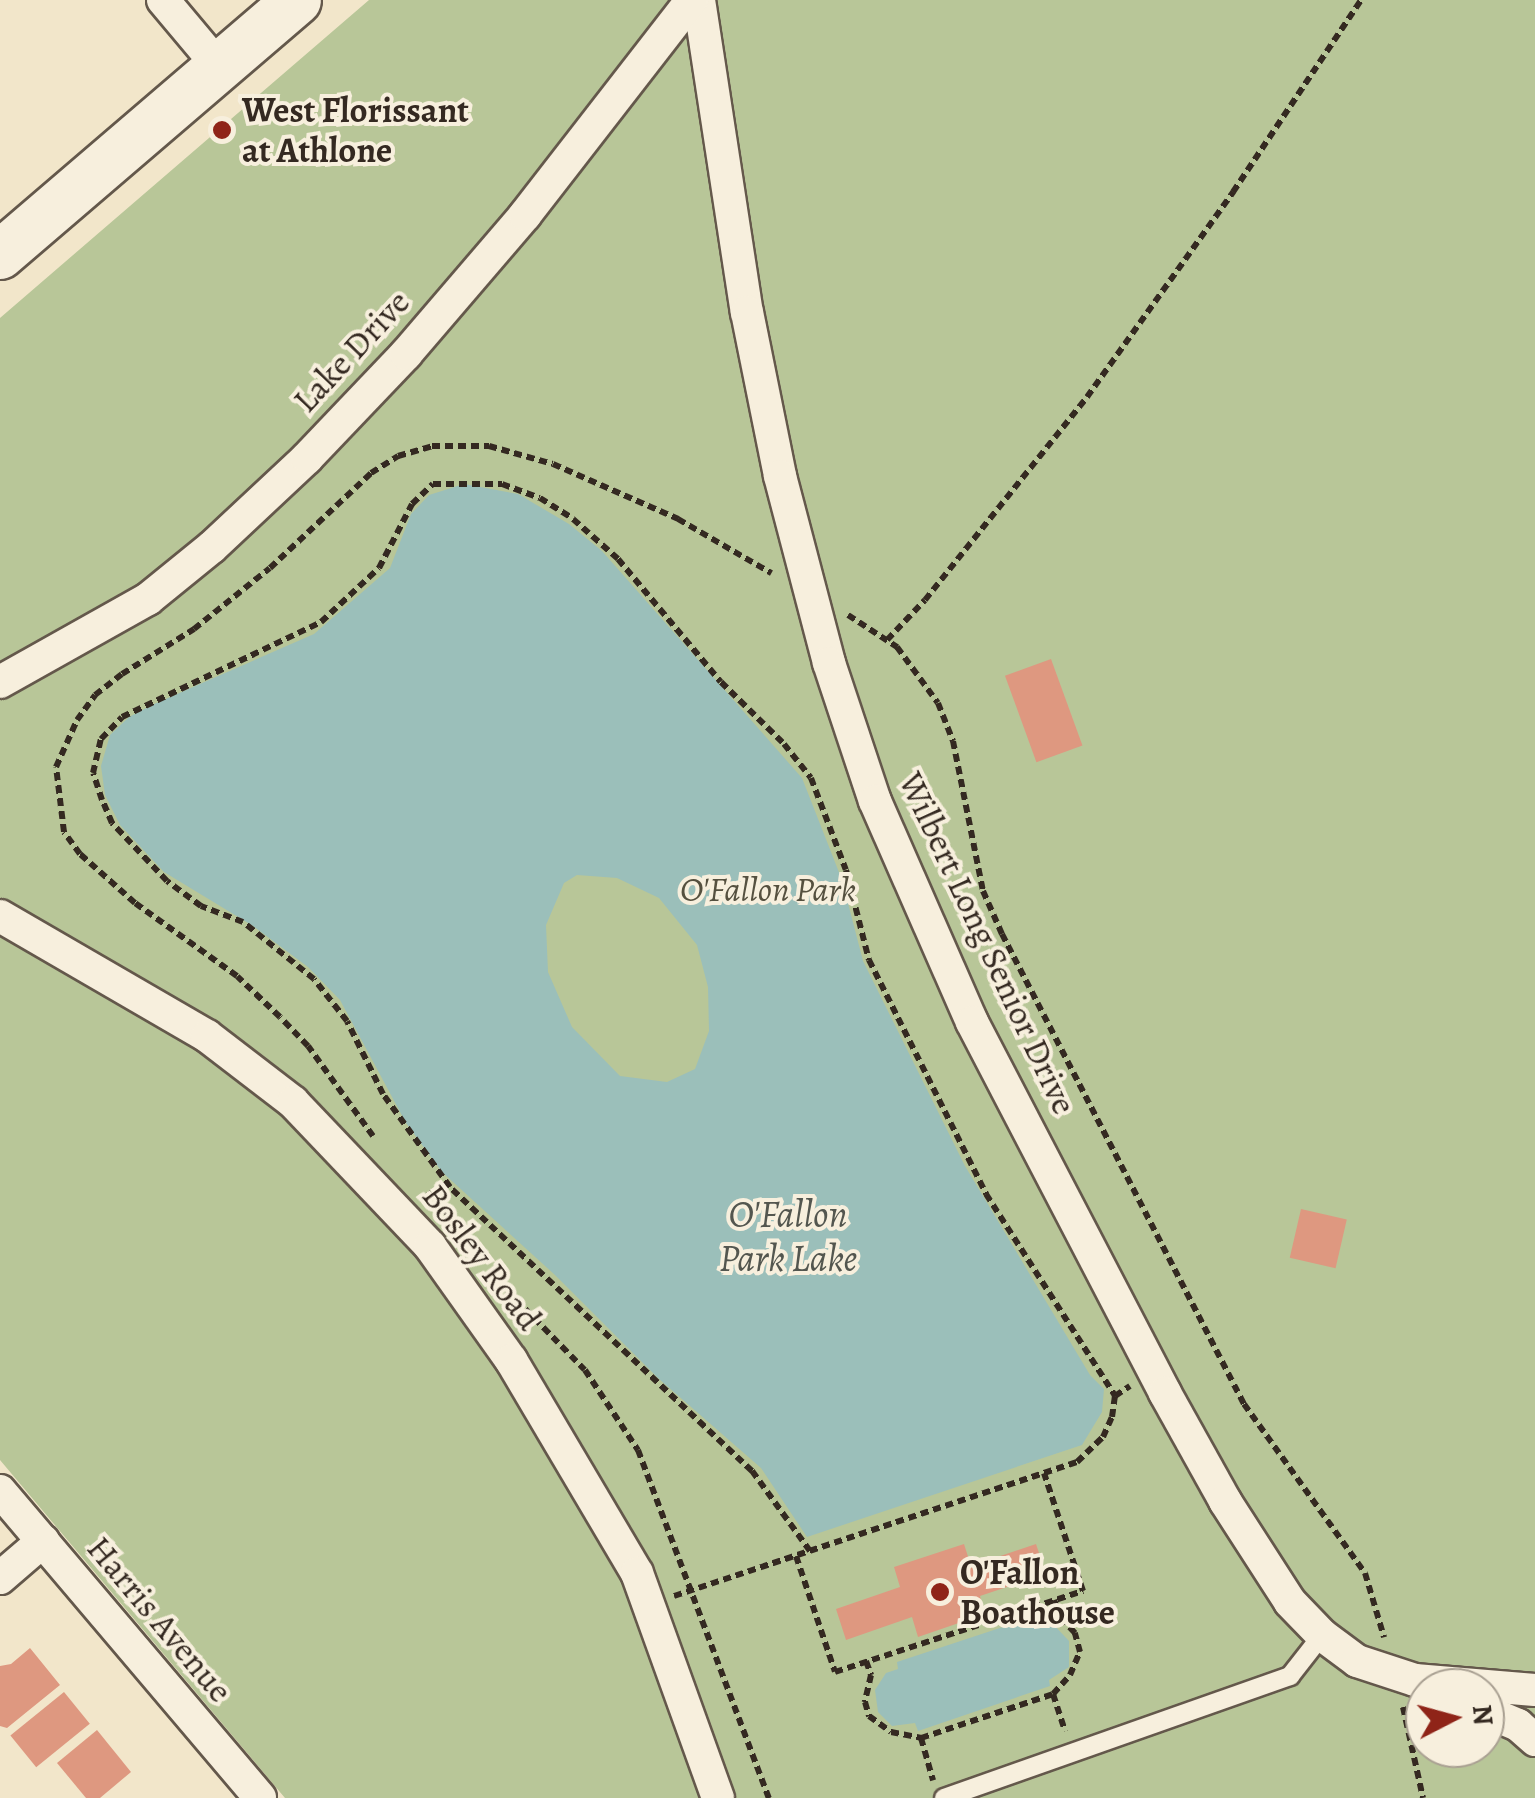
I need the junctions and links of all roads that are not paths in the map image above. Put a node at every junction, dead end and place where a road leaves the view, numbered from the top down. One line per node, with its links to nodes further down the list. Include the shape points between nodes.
1 (163, 0): 4 (street)
2 (297, 0): 4 (main road)
3 (696, 0): 6 (street, Lake Drive, via 525,215 307,458 148,599); 11 (street, Wilbert Long Senior Drive, via 780,476 875,801 972,1022 1154,1372 1225,1501 1290,1602)
4 (220, 68): 5 (main road)
5 (0, 255)
6 (0, 682)
7 (0, 916): 18 (street, Bosley Road, via 206,1036 292,1102 430,1246 511,1360 637,1573)
8 (0, 1491): 9 (street, Harris Avenue)
9 (42, 1541): 10 (street); 17 (street, Harris Avenue)
10 (0, 1578)
11 (1322, 1636): 12 (street, Wilbert Long Senior Drive, via 1357,1660); 19 (lane, via 1290,1676)
12 (1405, 1677)
13 (1505, 1688): 14 (street, Wilbert Long Senior Drive)
14 (1535, 1690)
15 (1505, 1719): 16 (street)
16 (1535, 1740)
17 (260, 1798)
18 (718, 1798)
19 (941, 1798)

